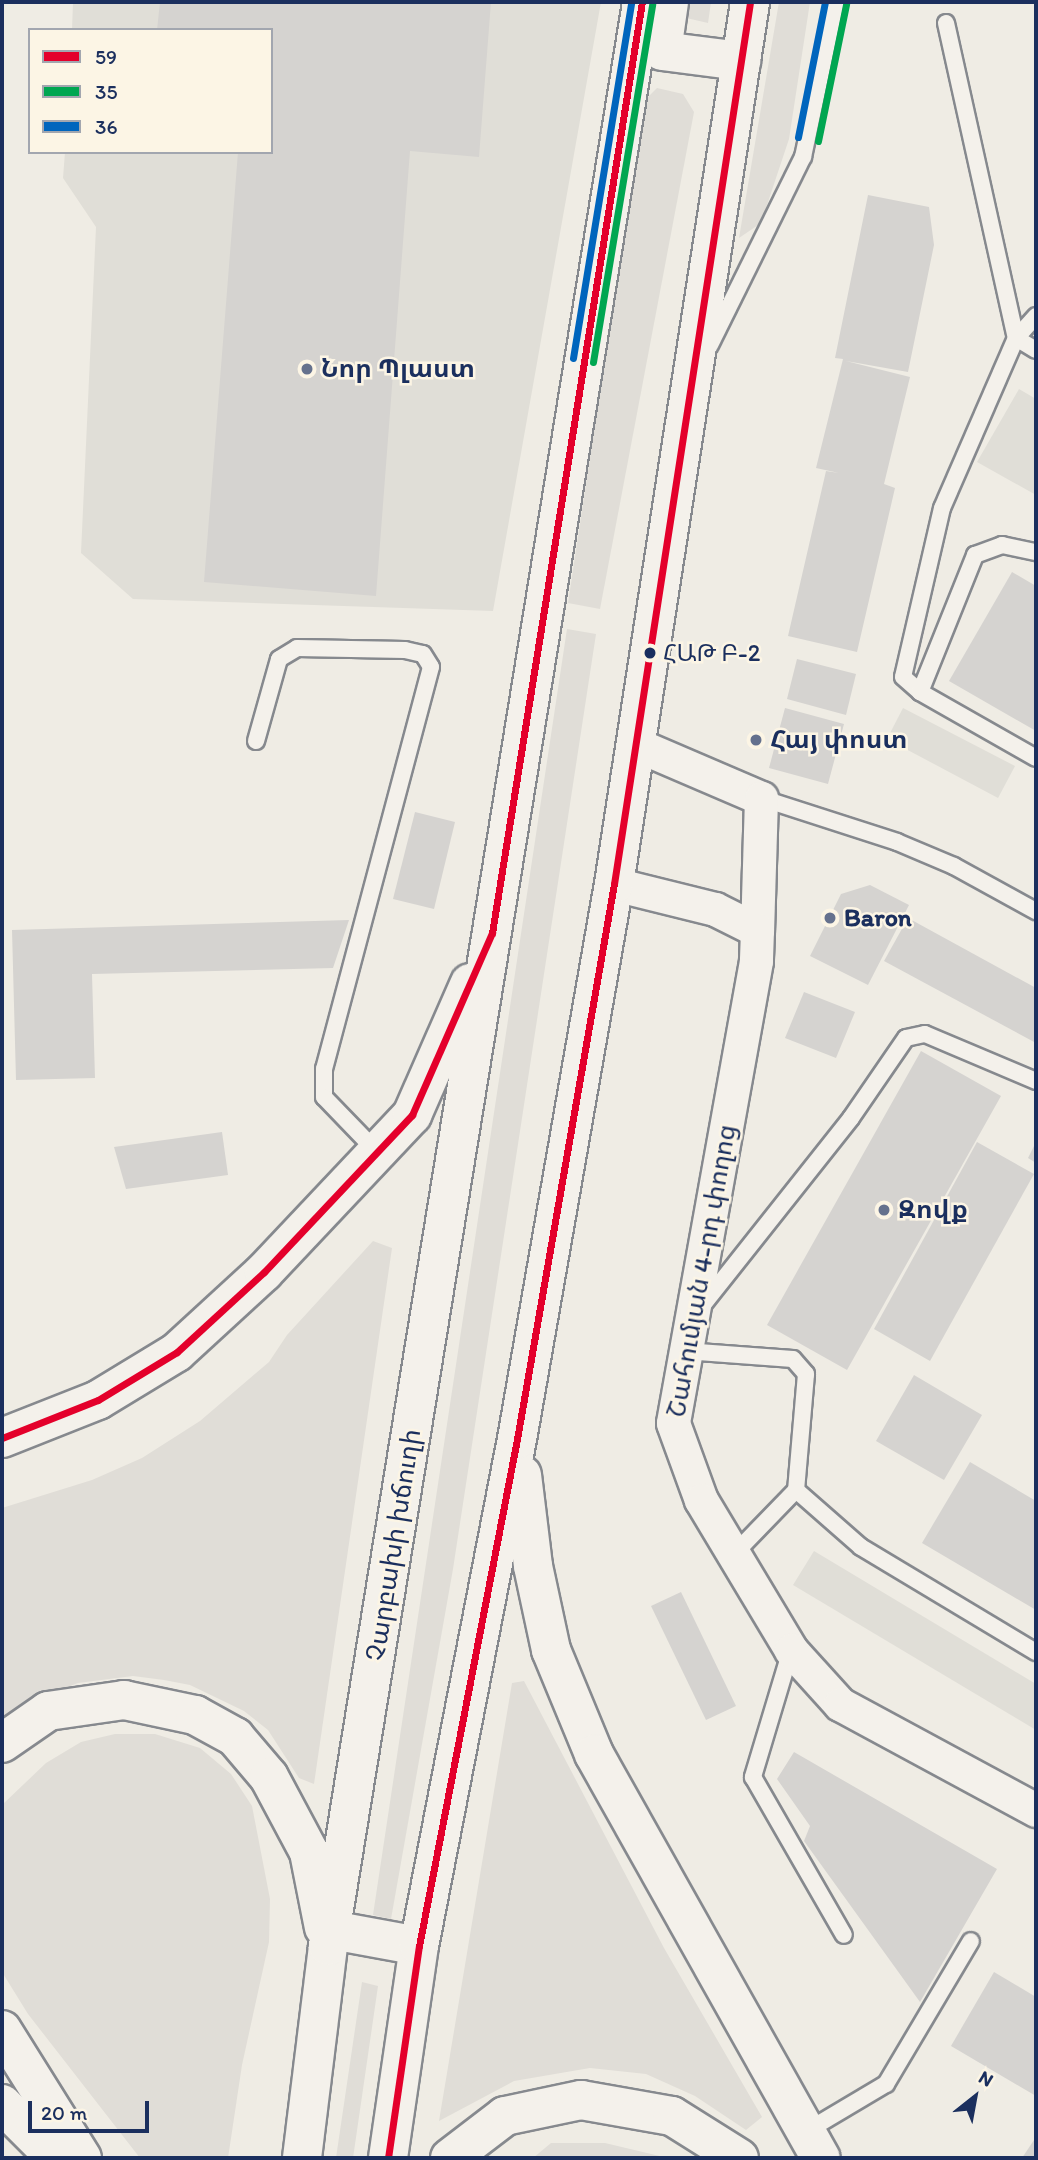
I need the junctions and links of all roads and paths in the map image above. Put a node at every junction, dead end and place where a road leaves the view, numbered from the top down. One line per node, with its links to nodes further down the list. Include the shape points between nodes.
1 (642, 2): 20 (highway)
2 (669, 2): 6 (highway, via 662,51)
3 (750, 2): 6 (highway)
4 (836, 2): 10 (lane, via 803,158)
5 (946, 23): 8 (lane)
6 (741, 61): 10 (highway)
7 (1036, 316): 8 (lane)
8 (1016, 338): 9 (lane); 12 (lane, via 942,508 903,677)
9 (1036, 350)
10 (690, 387): 14 (highway)
11 (1036, 552): 12 (lane, via 1002,545 975,555)
12 (920, 692): 15 (lane)
13 (256, 741): 22 (lane, via 279,659 297,648 405,650 423,654 430,667 324,1069 324,1097)
14 (635, 744): 16 (street); 17 (highway)
15 (1036, 758)
16 (761, 798): 18 (lane, via 932,856); 19 (street, Շահումյան 4-րդ փողոց)
17 (614, 884): 19 (street, via 715,909); 25 (highway)
18 (1036, 911)
19 (757, 930): 23 (street, Շահումյան 4-րդ փողոց, via 756,961)
20 (492, 933): 22 (highway, via 412,1115); 33 (highway, Չարբախի խճուղի)
21 (1036, 1081): 23 (lane, via 925,1034 906,1038)
22 (378, 1153): 24 (highway, via 264,1272 177,1352 98,1400)
23 (688, 1335): 26 (lane, via 793,1359 806,1374); 27 (street, Շահումյան 4-րդ փողոց, via 673,1423 701,1500)
24 (2, 1438)
25 (517, 1438): 35 (highway); 38 (highway, via 533,1566 555,1662 594,1755)
26 (796, 1490): 27 (lane); 29 (lane, via 862,1547)
27 (732, 1556): 28 (street, Շահումյան 4-րդ փողոց)
28 (790, 1650): 31 (street, Շահումյան 4-րդ փողոց, via 840,1704); 32 (lane, via 753,1777)
29 (1036, 1652)
30 (2, 1743): 33 (highway, via 48,1711 124,1700 195,1715 235,1737 269,1777 309,1852)
31 (1036, 1811)
32 (844, 1935)
33 (330, 1938): 35 (highway); 41 (highway, Չարբախի խճուղի)
34 (971, 1941): 38 (lane, via 886,2084)
35 (419, 1946): 42 (highway)
36 (2, 2030): 40 (highway)
37 (2, 2104): 39 (highway)
38 (813, 2145)
39 (56, 2158)
40 (82, 2158)
41 (302, 2158)
42 (388, 2158)
43 (450, 2158): 44 (highway, via 505,2116 581,2100 672,2116)
44 (739, 2158)

